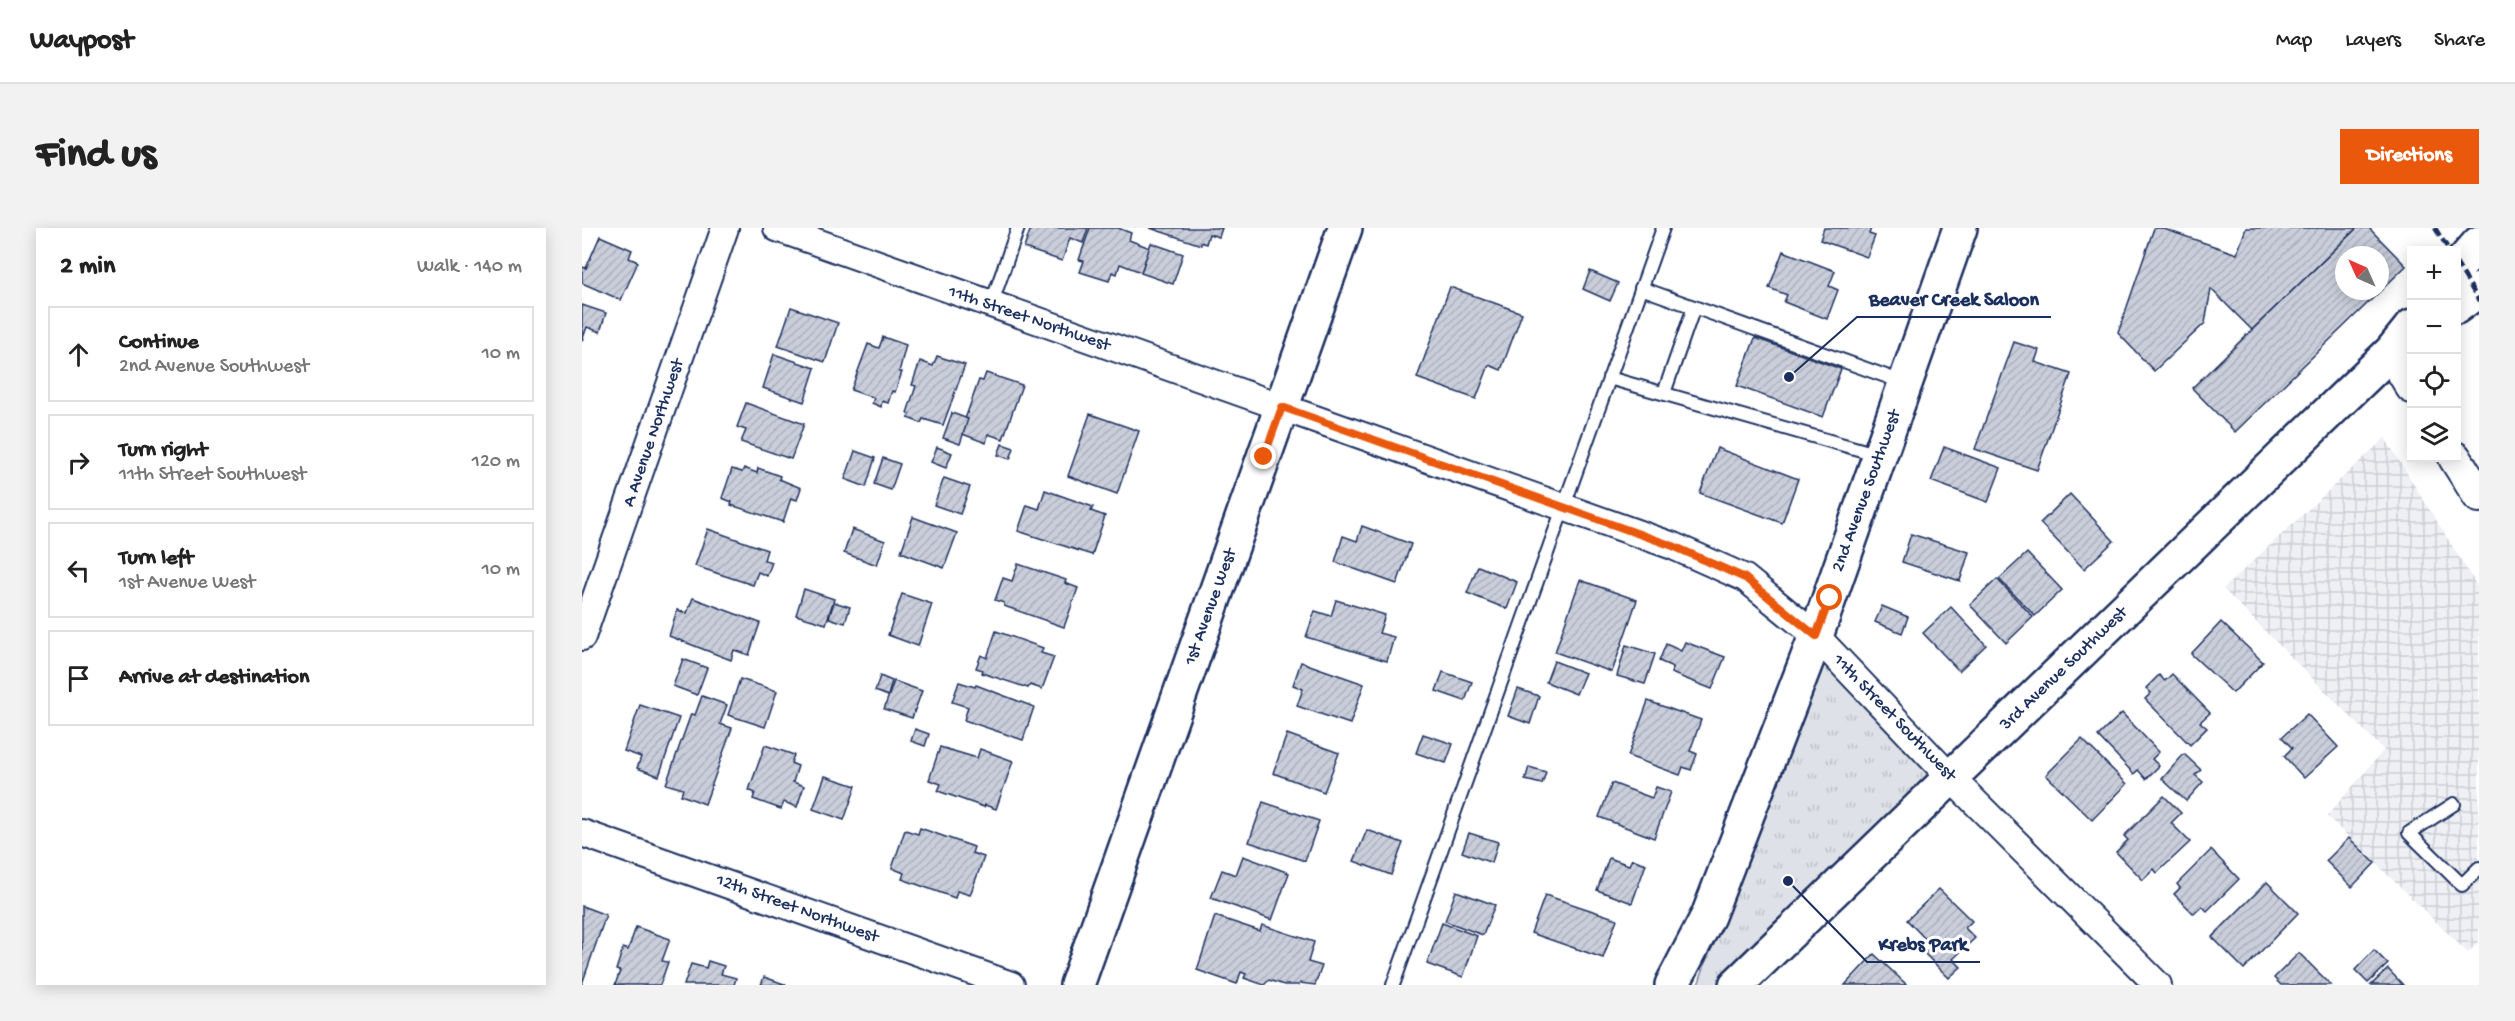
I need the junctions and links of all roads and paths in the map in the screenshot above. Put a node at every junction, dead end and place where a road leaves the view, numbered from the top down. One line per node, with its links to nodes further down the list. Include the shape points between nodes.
1 (726, 228): 25 (street, A Avenue Northwest)
2 (777, 228): 12 (street, 11th Street Northwest)
3 (1018, 228): 12 (lane)
4 (1345, 228): 19 (main road, 1st Avenue West)
5 (1663, 228): 9 (lane)
6 (1960, 228): 17 (main road, 2nd Avenue Southwest)
7 (2479, 243): 8 (main road)
8 (2461, 264)
9 (1641, 288): 13 (lane); 16 (lane)
10 (2479, 290): 11 (main road)
11 (2461, 303)
12 (991, 305): 19 (street, 11th Street Northwest)
13 (1694, 307): 17 (lane); 18 (lane)
14 (2401, 345): 15 (street); 26 (main road, 3rd Avenue Southwest)
15 (2407, 368)
16 (1609, 378): 18 (lane); 23 (lane)
17 (1906, 383): 20 (main road, 2nd Avenue Southwest)
18 (1664, 393): 20 (lane)
19 (1282, 407): 23 (street, 11th Street Southwest); 31 (main road, 1st Avenue West)
20 (1880, 456): 24 (main road, 2nd Avenue Southwest)
21 (2458, 462): 22 (street)
22 (2479, 496)
23 (1563, 508): 24 (street, 11th Street Southwest, via 1673,546 1745,578); 32 (lane)
24 (1816, 636): 26 (street, 11th Street Southwest); 33 (main road, 2nd Avenue Southwest, via 1708,916)
25 (582, 637)
26 (1951, 778): 34 (main road, 3rd Avenue Southwest); 35 (street, 11th Street Southwest)
27 (2454, 804): 29 (lane, via 2409,833 2462,885)
28 (582, 833): 30 (street, 12th Street Northwest)
29 (2479, 868)
30 (1011, 985)
31 (1077, 985)
32 (1393, 985)
33 (1672, 985)
34 (1736, 985)
35 (2158, 985)

